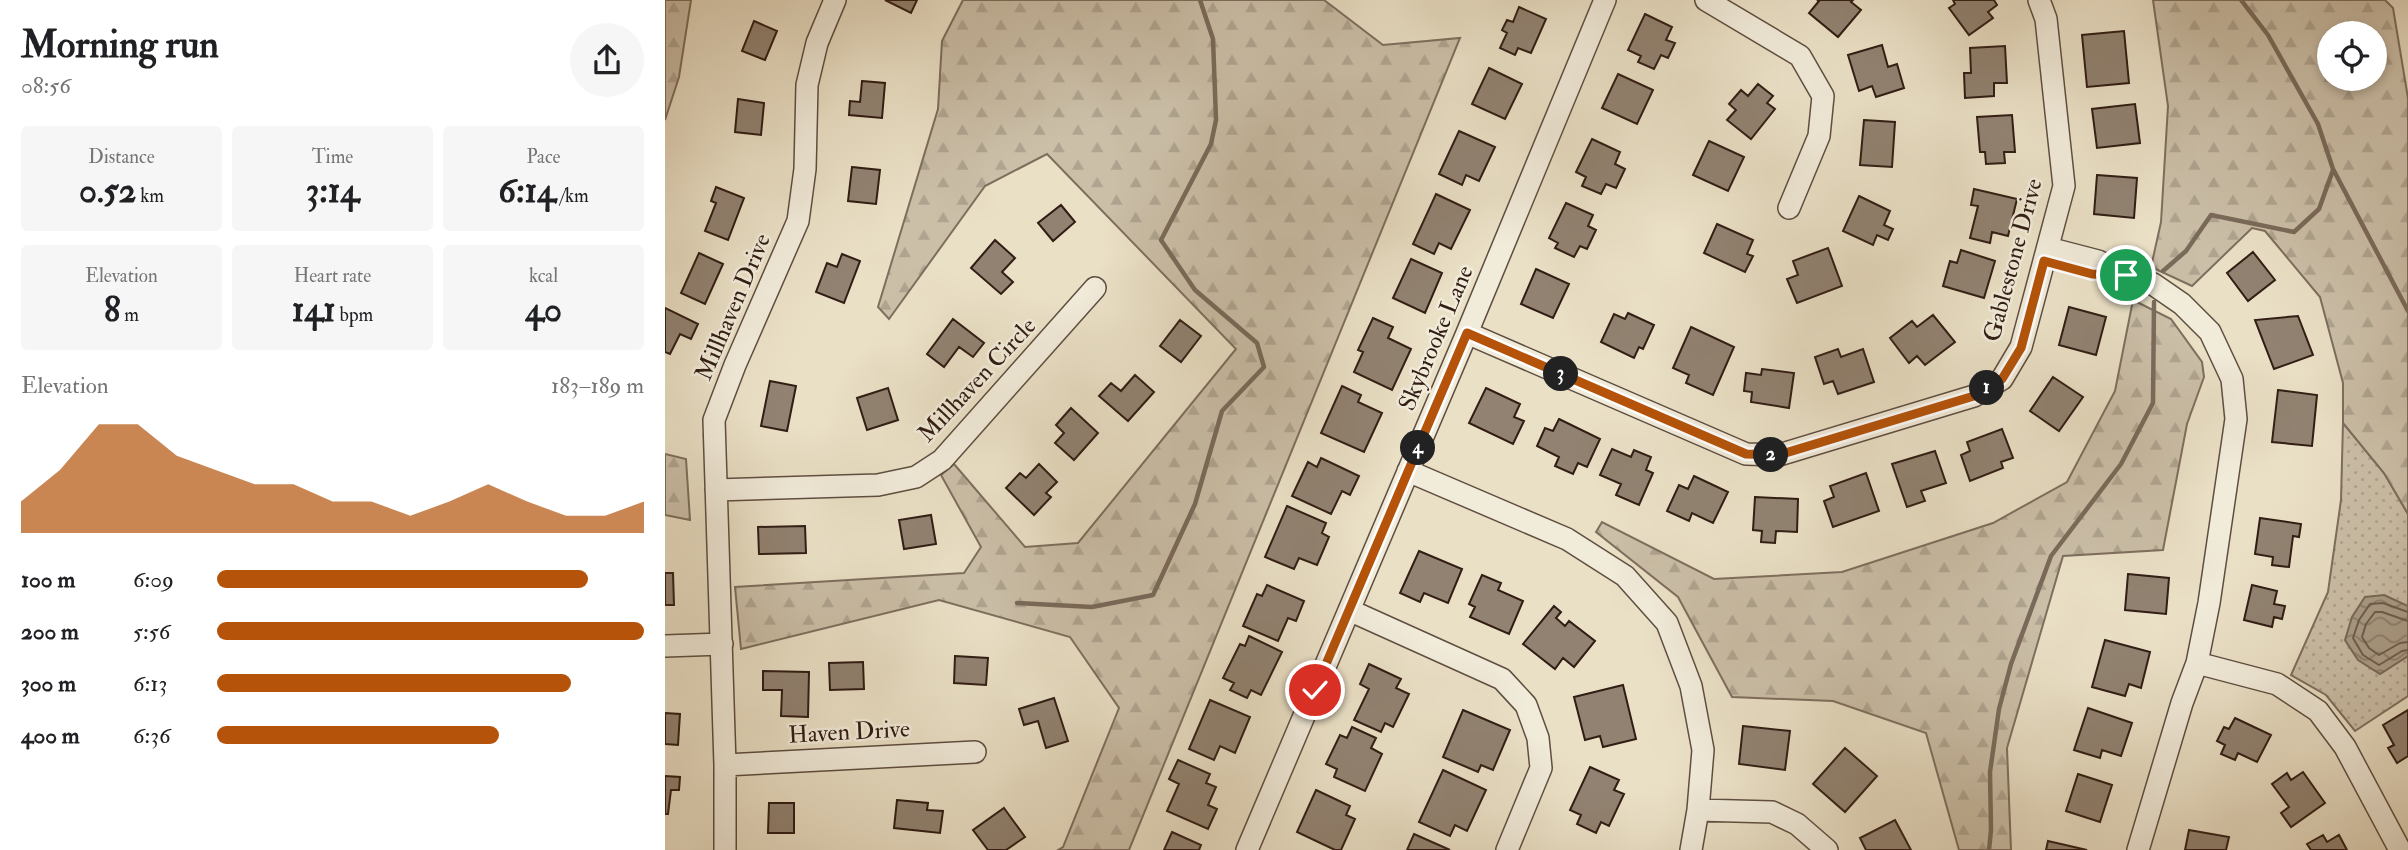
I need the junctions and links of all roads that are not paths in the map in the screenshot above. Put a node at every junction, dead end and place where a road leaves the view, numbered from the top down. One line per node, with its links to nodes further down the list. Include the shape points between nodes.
1 (835, 0): 10 (street, Millhaven Drive, via 817,43 807,85 805,169 798,221 714,420)
2 (1605, 0): 8 (street, Skybrooke Lane)
3 (1706, 0): 5 (street, via 1800,56 1823,96 1819,136)
4 (2039, 0): 6 (street, Gablestone Drive, via 2046,19 2064,186)
5 (1789, 208)
6 (2046, 255): 8 (street, Gablestone Drive, via 2021,348 2002,379 1974,396 1779,455 1746,454); 14 (street, via 2098,261 2154,284 2210,332 2232,379 2236,419)
7 (1095, 288): 10 (street, Millhaven Circle, via 942,460 916,477 878,485)
8 (1467, 333): 9 (street, Skybrooke Lane)
9 (1408, 471): 11 (street, Skybrooke Lane); 17 (street, via 1567,539 1625,576 1667,622 1691,686 1703,750)
10 (716, 490): 12 (street, Millhaven Drive)
11 (1349, 610): 19 (street, Skybrooke Lane); 20 (street, via 1503,679 1527,705 1538,738 1541,768)
12 (722, 644): 13 (street); 16 (street, Millhaven Drive)
13 (665, 646)
14 (2197, 663): 23 (street); 24 (street, via 2277,684 2318,711 2345,747)
15 (975, 752): 16 (street, Haven Drive)
16 (725, 765): 18 (street, Millhaven Drive)
17 (1698, 810): 21 (street); 22 (street, via 1772,812 1797,824)
18 (725, 850)
19 (1247, 850)
20 (1507, 850)
21 (1691, 850)
22 (1827, 850)
23 (2138, 850)
24 (2400, 850)

